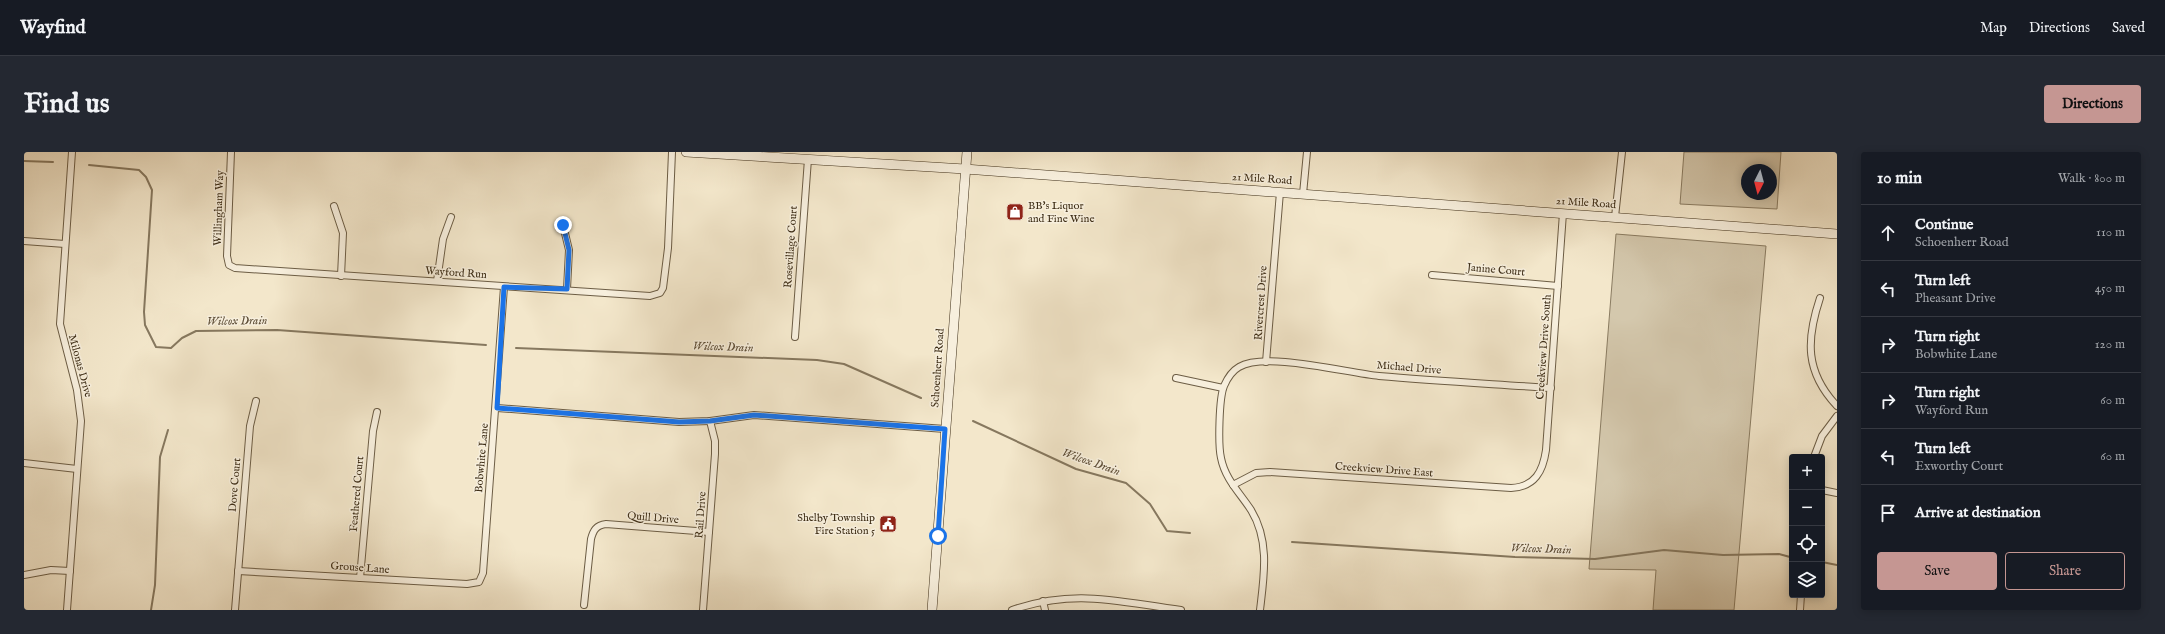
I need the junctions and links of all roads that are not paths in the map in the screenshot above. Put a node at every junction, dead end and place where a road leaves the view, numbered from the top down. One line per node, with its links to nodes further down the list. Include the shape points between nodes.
1 (72, 152): 19 (street, Milonas Drive)
2 (231, 152): 20 (street, Willingham Way, via 227,256)
3 (672, 152): 26 (street, Wayford Run, via 664,288 655,295)
4 (686, 152): 8 (street, 21 Mile Road)
5 (967, 152): 9 (street, Schoenherr Road)
6 (1307, 152): 11 (street)
7 (1622, 152): 15 (street)
8 (808, 159): 9 (street, 21 Mile Road); 28 (street, Rosevillage Court)
9 (965, 169): 10 (street, 21 Mile Road); 39 (street, Schoenherr Road)
10 (1280, 192): 11 (street, 21 Mile Road); 29 (street, Rivercrest Drive)
11 (1303, 194): 13 (street, 21 Mile Road)
12 (334, 206): 22 (street, via 344,238)
13 (1564, 213): 15 (street, 21 Mile Road); 24 (street, Creekview Drive South)
14 (452, 217): 23 (street, via 443,239)
15 (1615, 217): 17 (street, 21 Mile Road)
16 (563, 225): 26 (street, via 569,250)
17 (1837, 234)
18 (24, 241): 19 (street)
19 (65, 244): 42 (street, Milonas Drive, via 60,324 79,402 81,421)
20 (229, 265): 22 (street, Wayford Run, via 240,269)
21 (1432, 275): 24 (street, Janine Court)
22 (341, 276): 23 (street, Wayford Run)
23 (437, 281): 25 (street, Wayford Run)
24 (1558, 286): 32 (street, Creekview Drive South)
25 (504, 287): 26 (street, Wayford Run); 35 (street, Bobwhite Lane)
26 (567, 289)
27 (1820, 298): 34 (street, via 1812,336 1813,367 1820,385)
28 (795, 337)
29 (1266, 362): 31 (street, via 1249,363 1237,368); 32 (street, Michael Drive, via 1316,366 1378,376)
30 (1176, 378): 31 (street)
31 (1223, 388): 44 (street, via 1220,450 1223,468)
32 (1551, 388): 43 (street, Creekview Drive South, via 1544,462)
33 (256, 401): 49 (street, Dove Court, via 250,426)
34 (1837, 406)
35 (497, 408): 38 (street, via 679,422); 52 (street, Bobwhite Lane, via 483,573)
36 (377, 412): 51 (street, Feathered Court, via 373,431)
37 (1837, 416): 40 (street, via 1822,436)
38 (710, 421): 39 (street, via 754,415); 47 (street, Rail Drive, via 715,454)
39 (945, 429): 60 (street, Schoenherr Road)
40 (1815, 454)
41 (24, 463): 42 (street)
42 (77, 469): 48 (street, Milonas Drive)
43 (1535, 480): 44 (street, Creekview Drive East, via 1524,486 1511,488 1263,472)
44 (1233, 485): 64 (street, via 1252,511 1263,539 1264,570)
45 (1825, 491): 46 (street)
46 (1837, 493)
47 (709, 532): 55 (street, Quill Drive, via 606,524 596,528 591,539); 59 (street, Rail Drive)
48 (70, 571): 50 (street, via 51,570); 57 (street, Milonas Drive)
49 (238, 571): 51 (street, Grouse Lane); 58 (street, Dove Court)
50 (24, 575)
51 (360, 578): 52 (street, Grouse Lane, via 467,584)
52 (479, 582)
53 (1801, 598): 65 (street)
54 (1043, 601): 56 (street, via 1089,597); 61 (street); 62 (street)
55 (584, 605)
56 (1160, 609): 63 (street)
57 (67, 610)
58 (235, 610)
59 (703, 610)
60 (932, 610)
61 (1012, 610)
62 (1045, 610)
63 (1181, 610)
64 (1260, 610)
65 (1800, 610)

